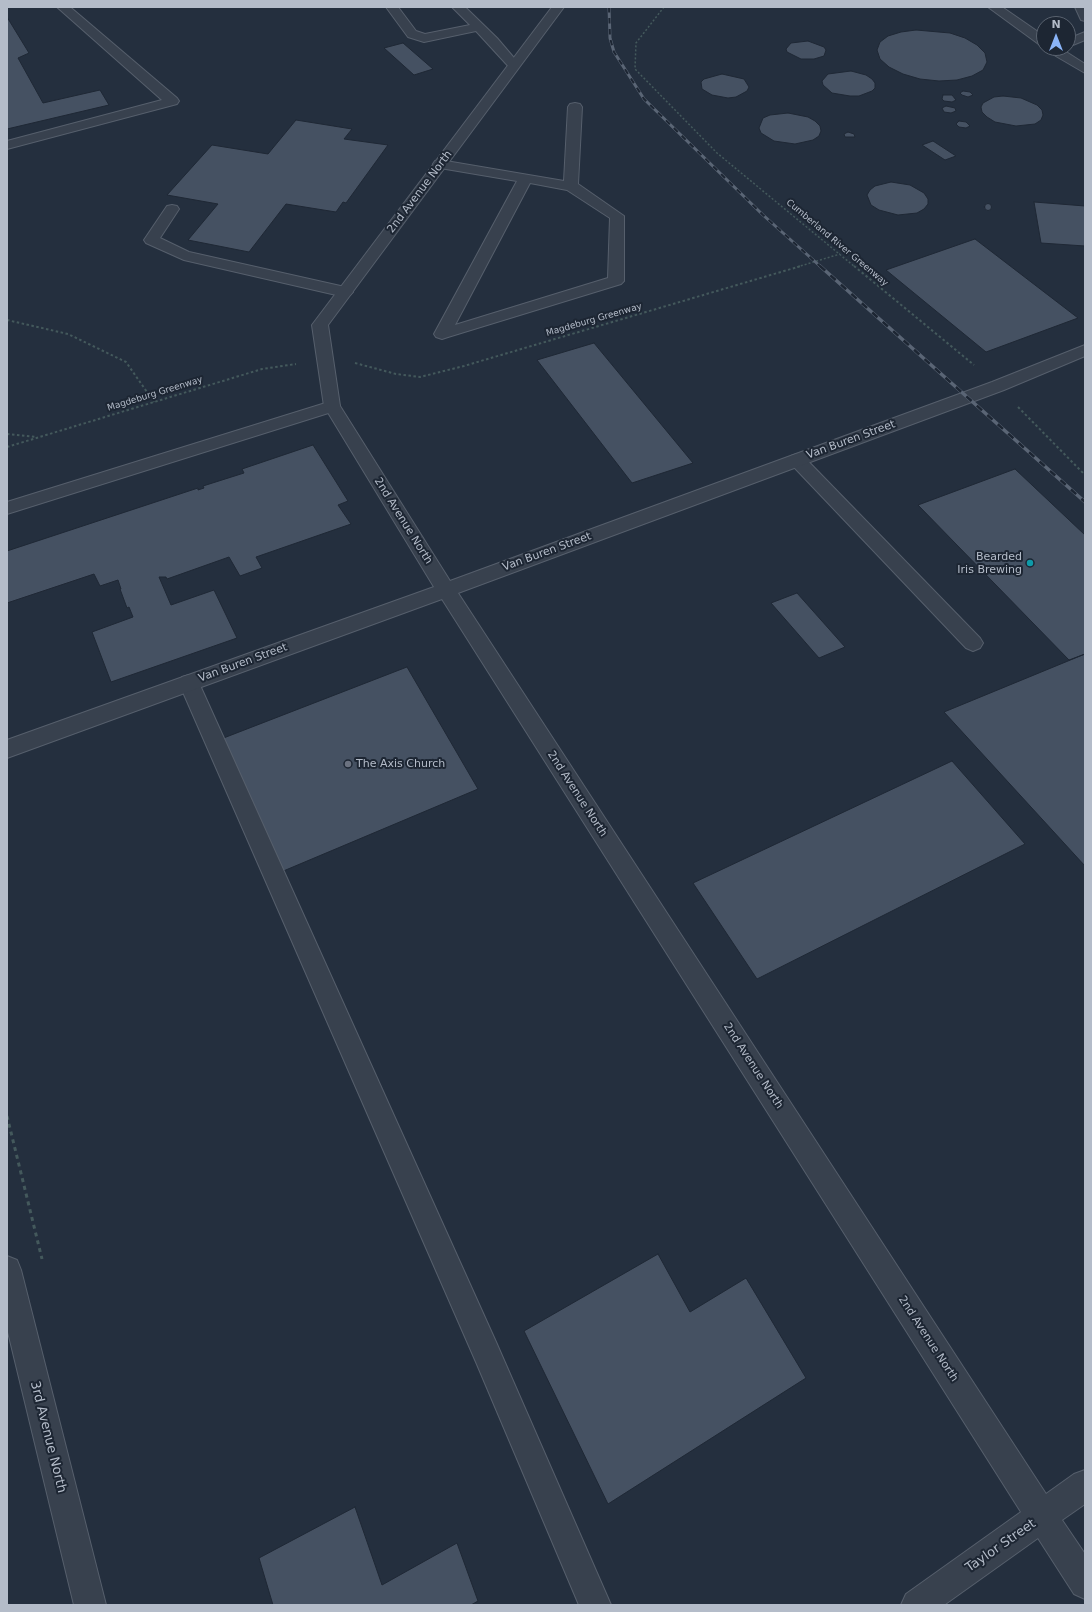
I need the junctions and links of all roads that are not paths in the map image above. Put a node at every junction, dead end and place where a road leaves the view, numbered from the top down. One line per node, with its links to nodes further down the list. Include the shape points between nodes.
1 (63, 7): 14 (street, via 172,101)
2 (392, 7): 8 (street, via 412,34 424,38)
3 (458, 7): 8 (street)
4 (558, 7): 11 (street, 2nd Avenue North)
5 (994, 7): 9 (street)
6 (1081, 7): 7 (street)
7 (1085, 16)
8 (479, 27): 11 (street)
9 (1036, 36)
10 (1066, 56): 12 (street)
11 (514, 65): 15 (street, 2nd Avenue North)
12 (1085, 68)
13 (575, 107): 17 (street)
14 (7, 145)
15 (440, 164): 16 (street); 19 (street, 2nd Avenue North)
16 (525, 179): 17 (street); 17 (street, via 442,334 616,281 617,216)
17 (571, 186)
18 (172, 209): 19 (street, via 151,240 184,255)
19 (345, 292): 21 (street, 2nd Avenue North, via 320,325)
20 (1085, 350): 22 (street, Van Buren Street, via 998,386)
21 (332, 406): 23 (street); 24 (street, 2nd Avenue North)
22 (797, 460): 24 (street, Van Buren Street); 25 (street)
23 (7, 508)
24 (446, 590): 26 (street, Van Buren Street); 30 (street, 2nd Avenue North)
25 (973, 643)
26 (189, 683): 27 (street, Van Buren Street); 33 (street)
27 (7, 749)
28 (7, 1270): 32 (street, 3rd Avenue North)
29 (1085, 1486): 30 (street, Taylor Street)
30 (1042, 1516): 31 (street, 2nd Avenue North); 34 (street, Taylor Street)
31 (1085, 1583)
32 (90, 1605)
33 (595, 1605)
34 (917, 1605)

